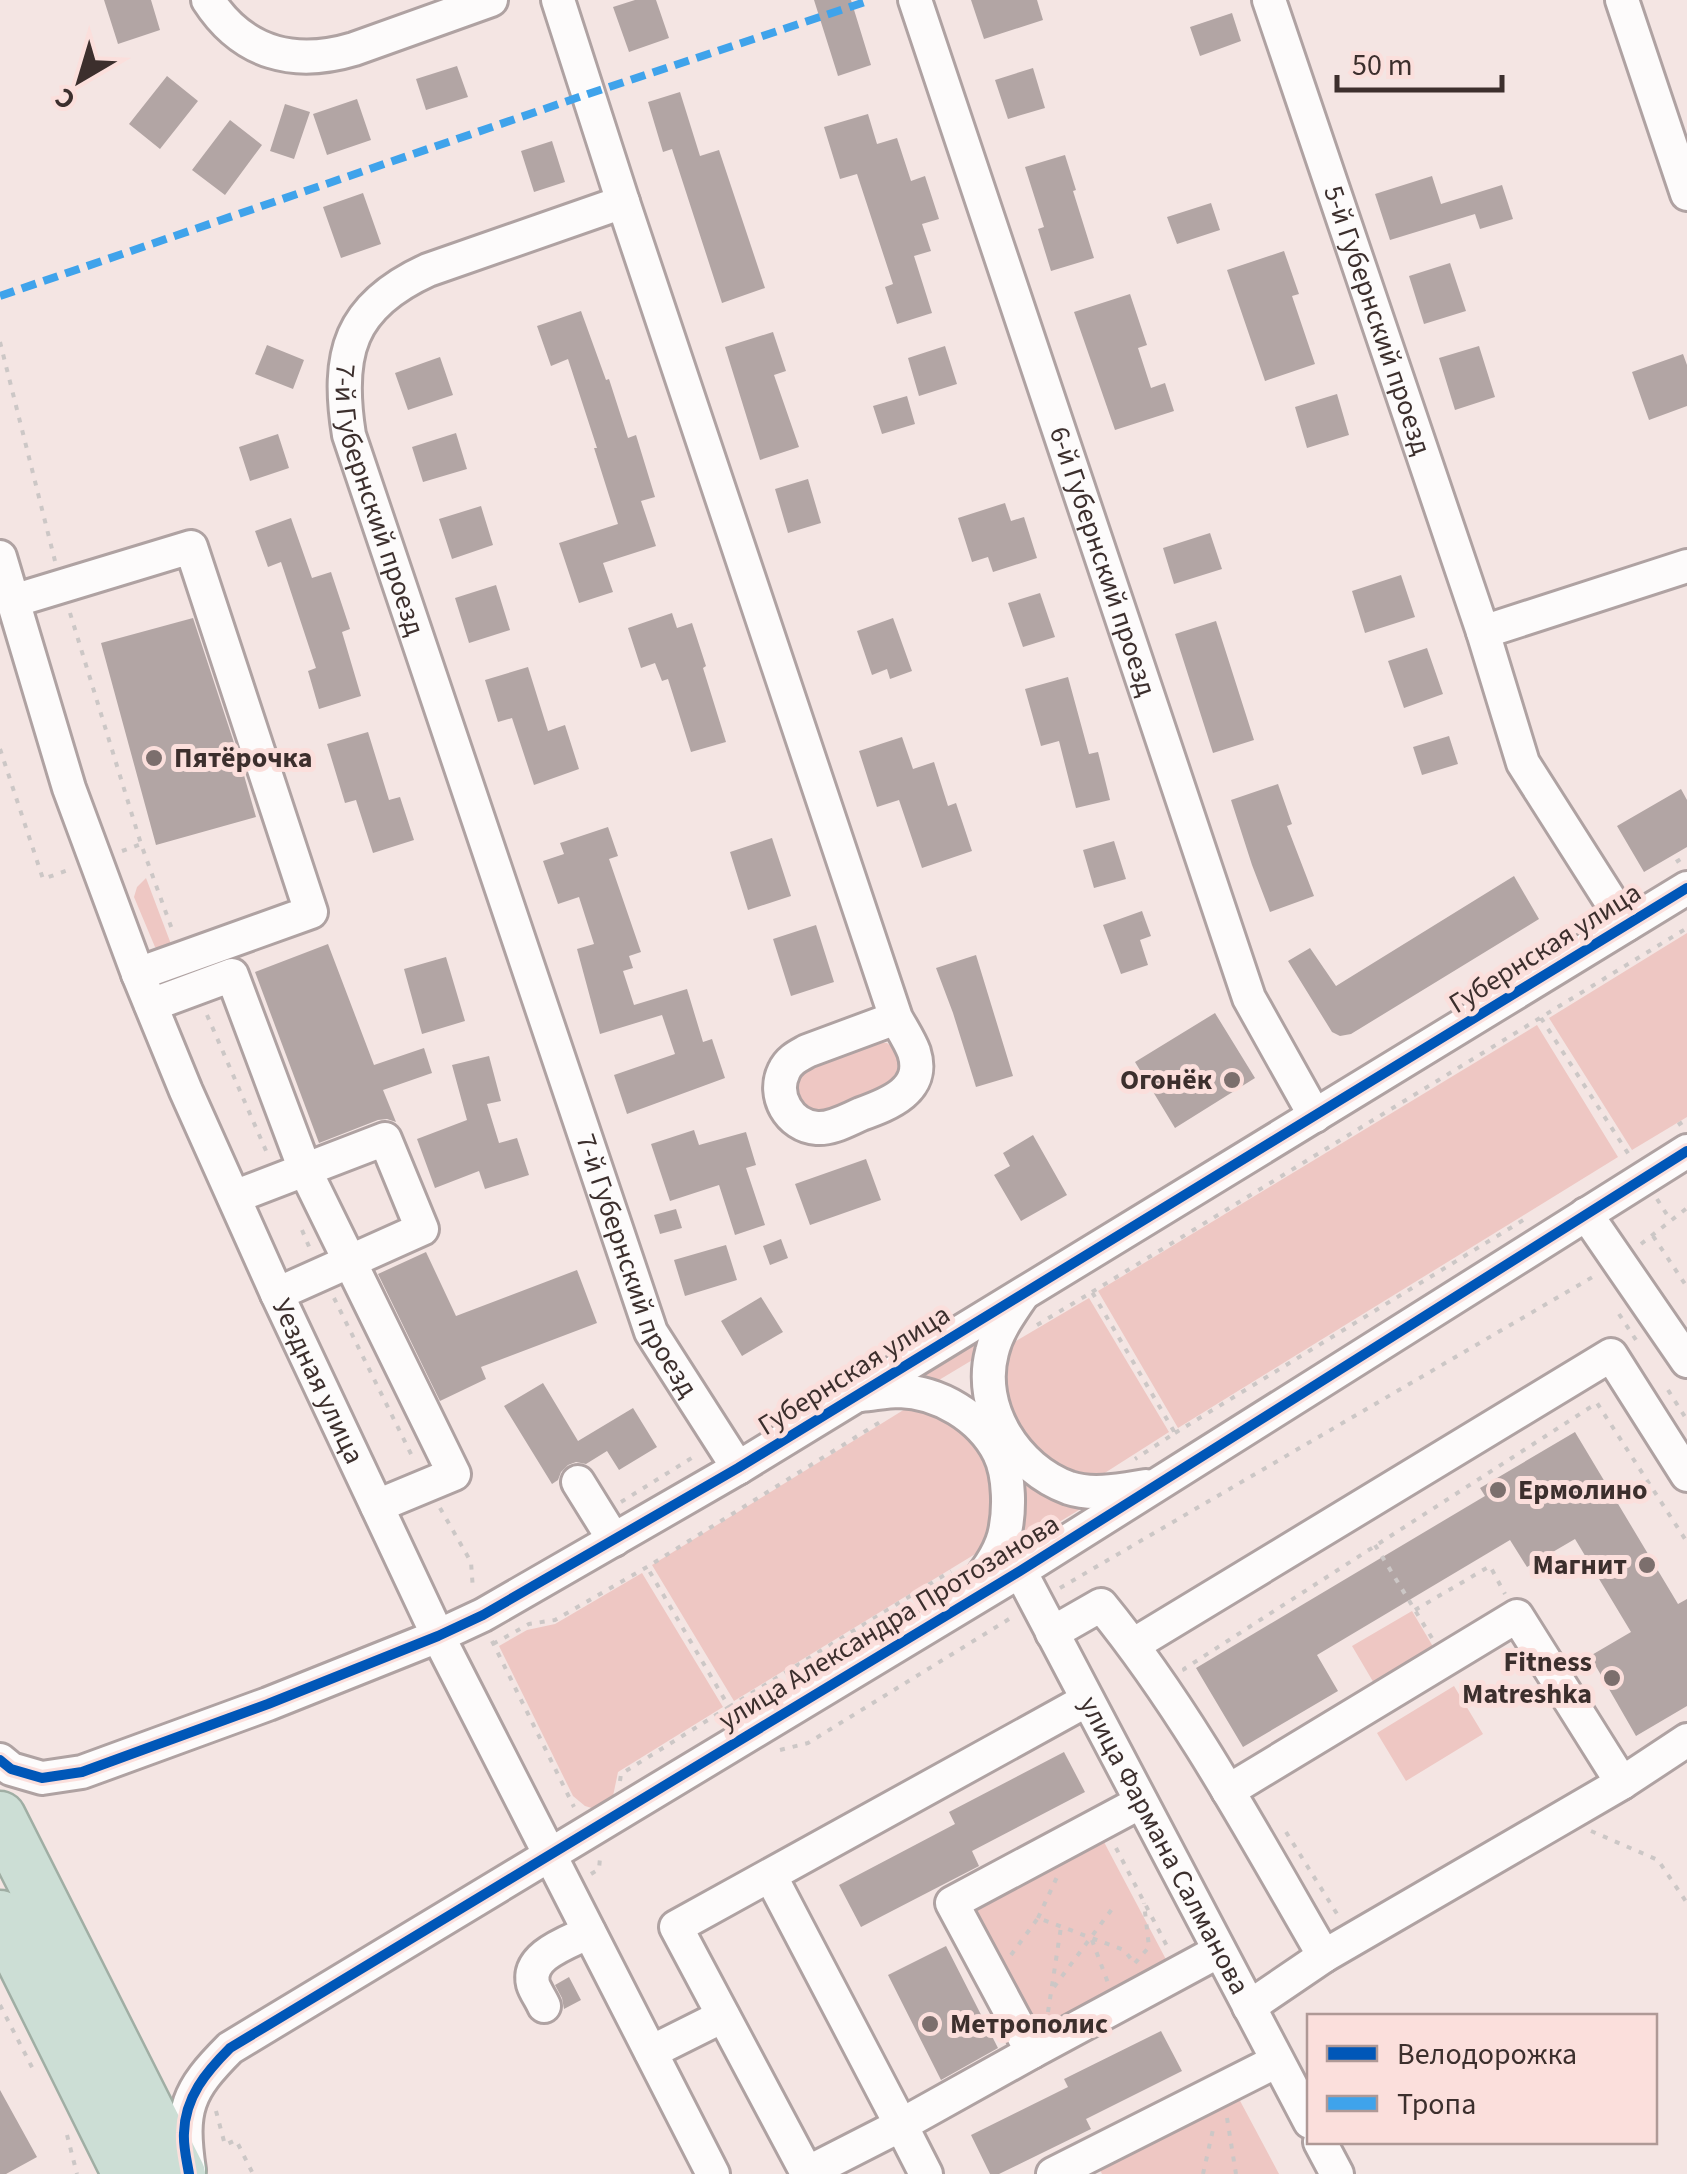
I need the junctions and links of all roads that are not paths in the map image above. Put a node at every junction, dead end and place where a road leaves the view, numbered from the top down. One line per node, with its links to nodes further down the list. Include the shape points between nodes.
1 (208, 0): 2 (street, via 241,37 308,58 332,56)
2 (491, 0)
3 (558, 0): 8 (street)
4 (915, 0): 18 (street, 6-й Губернский проезд, via 1249,998)
5 (1622, 0): 7 (street)
6 (1275, 2): 12 (street, 5-й Губернский проезд)
7 (1687, 194)
8 (623, 202): 17 (street); 28 (street, 7-й Губернский проезд, via 428,270 384,295 355,333 344,402 349,435 651,1332)
9 (0, 557): 11 (street, Уездная улица)
10 (1687, 566): 12 (street)
11 (12, 602): 15 (street, Уездная улица, via 69,788); 15 (street, via 191,547 311,912)
12 (1483, 632): 14 (street, 5-й Губернский проезд, via 1523,763)
13 (1687, 888): 14 (street, Губернская улица)
14 (1626, 925): 18 (street, Губернская улица)
15 (138, 974): 16 (street, Уездная улица)
16 (151, 1005): 20 (street, via 232,975); 21 (street, Уездная улица)
17 (896, 1018)
18 (1315, 1116): 24 (street, Губернская улица)
19 (1680, 1140): 22 (street, улица Александра Протозанова, via 1644,1178)
20 (305, 1170): 21 (street); 23 (street); 23 (street, via 384,1139 422,1229)
21 (234, 1197): 25 (street, Уездная улица)
22 (1586, 1214): 26 (street); 31 (street, улица Александра Протозанова)
23 (349, 1262): 25 (street); 32 (street, via 454,1474)
24 (1026, 1290): 27 (street, Губернская улица); 31 (street, via 1003,1322 988,1384 1014,1447 1036,1472 1072,1489)
25 (277, 1294): 32 (street, Уездная улица)
26 (1687, 1361)
27 (854, 1396): 28 (street, Губернская улица); 34 (street, via 901,1391 943,1400 975,1421 1000,1454 1009,1494)
28 (738, 1468): 33 (street, Губернская улица)
29 (1687, 1475): 37 (street, via 1612,1355)
30 (578, 1482): 33 (street)
31 (1155, 1484): 34 (street, улица Александра Протозанова)
32 (377, 1506): 36 (street, Уездная улица)
33 (614, 1540): 36 (street, Губернская улица)
34 (1008, 1561): 35 (street, улица Фармана Салманова); 45 (street, улица Александра Протозанова, via 958,1606)
35 (1052, 1633): 37 (street, via 1101,1606); 38 (street, улица Фармана Салманова)
36 (438, 1636): 40 (street, Губернская улица, via 82,1772 42,1778); 45 (street, Уездная улица)
37 (1133, 1644): 42 (street)
38 (1088, 1700): 43 (street, улица Фармана Салманова); 46 (street)
39 (1687, 1740): 41 (street)
40 (0, 1760)
41 (1622, 1783): 42 (street, via 1518,1616); 49 (street)
42 (1228, 1791): 49 (street)
43 (1142, 1802): 50 (street, улица Фармана Салманова); 54 (street, via 952,1904)
44 (0, 1817): 62 (highway)
45 (550, 1854): 48 (street, Уездная улица); 63 (street, улица Александра Протозанова, via 230,2048 190,2101 183,2134)
46 (770, 1875): 53 (street, via 676,1927); 58 (street)
47 (0, 1916): 61 (highway)
48 (590, 1932): 51 (street, via 539,1961 532,1978); 55 (street, Уездная улица)
49 (1338, 1948): 52 (street)
50 (1219, 1951): 52 (street, улица Фармана Салманова); 54 (street, via 1157,1974 1117,2006)
51 (544, 2006)
52 (1249, 2007): 56 (street, улица Фармана Салманова)
53 (723, 2016): 55 (street); 58 (street, via 807,2172)
54 (1037, 2049): 58 (street)
55 (651, 2052): 64 (street, Уездная улица)
56 (1277, 2061): 57 (street, улица Фармана Салманова); 60 (street)
57 (1307, 2116)
58 (901, 2124): 65 (street)
59 (1321, 2144): 67 (street)
60 (1090, 2166): 66 (street)
61 (128, 2174)
62 (180, 2174)
63 (189, 2174)
64 (713, 2174)
65 (926, 2174)
66 (1053, 2174)
67 (1337, 2174)

